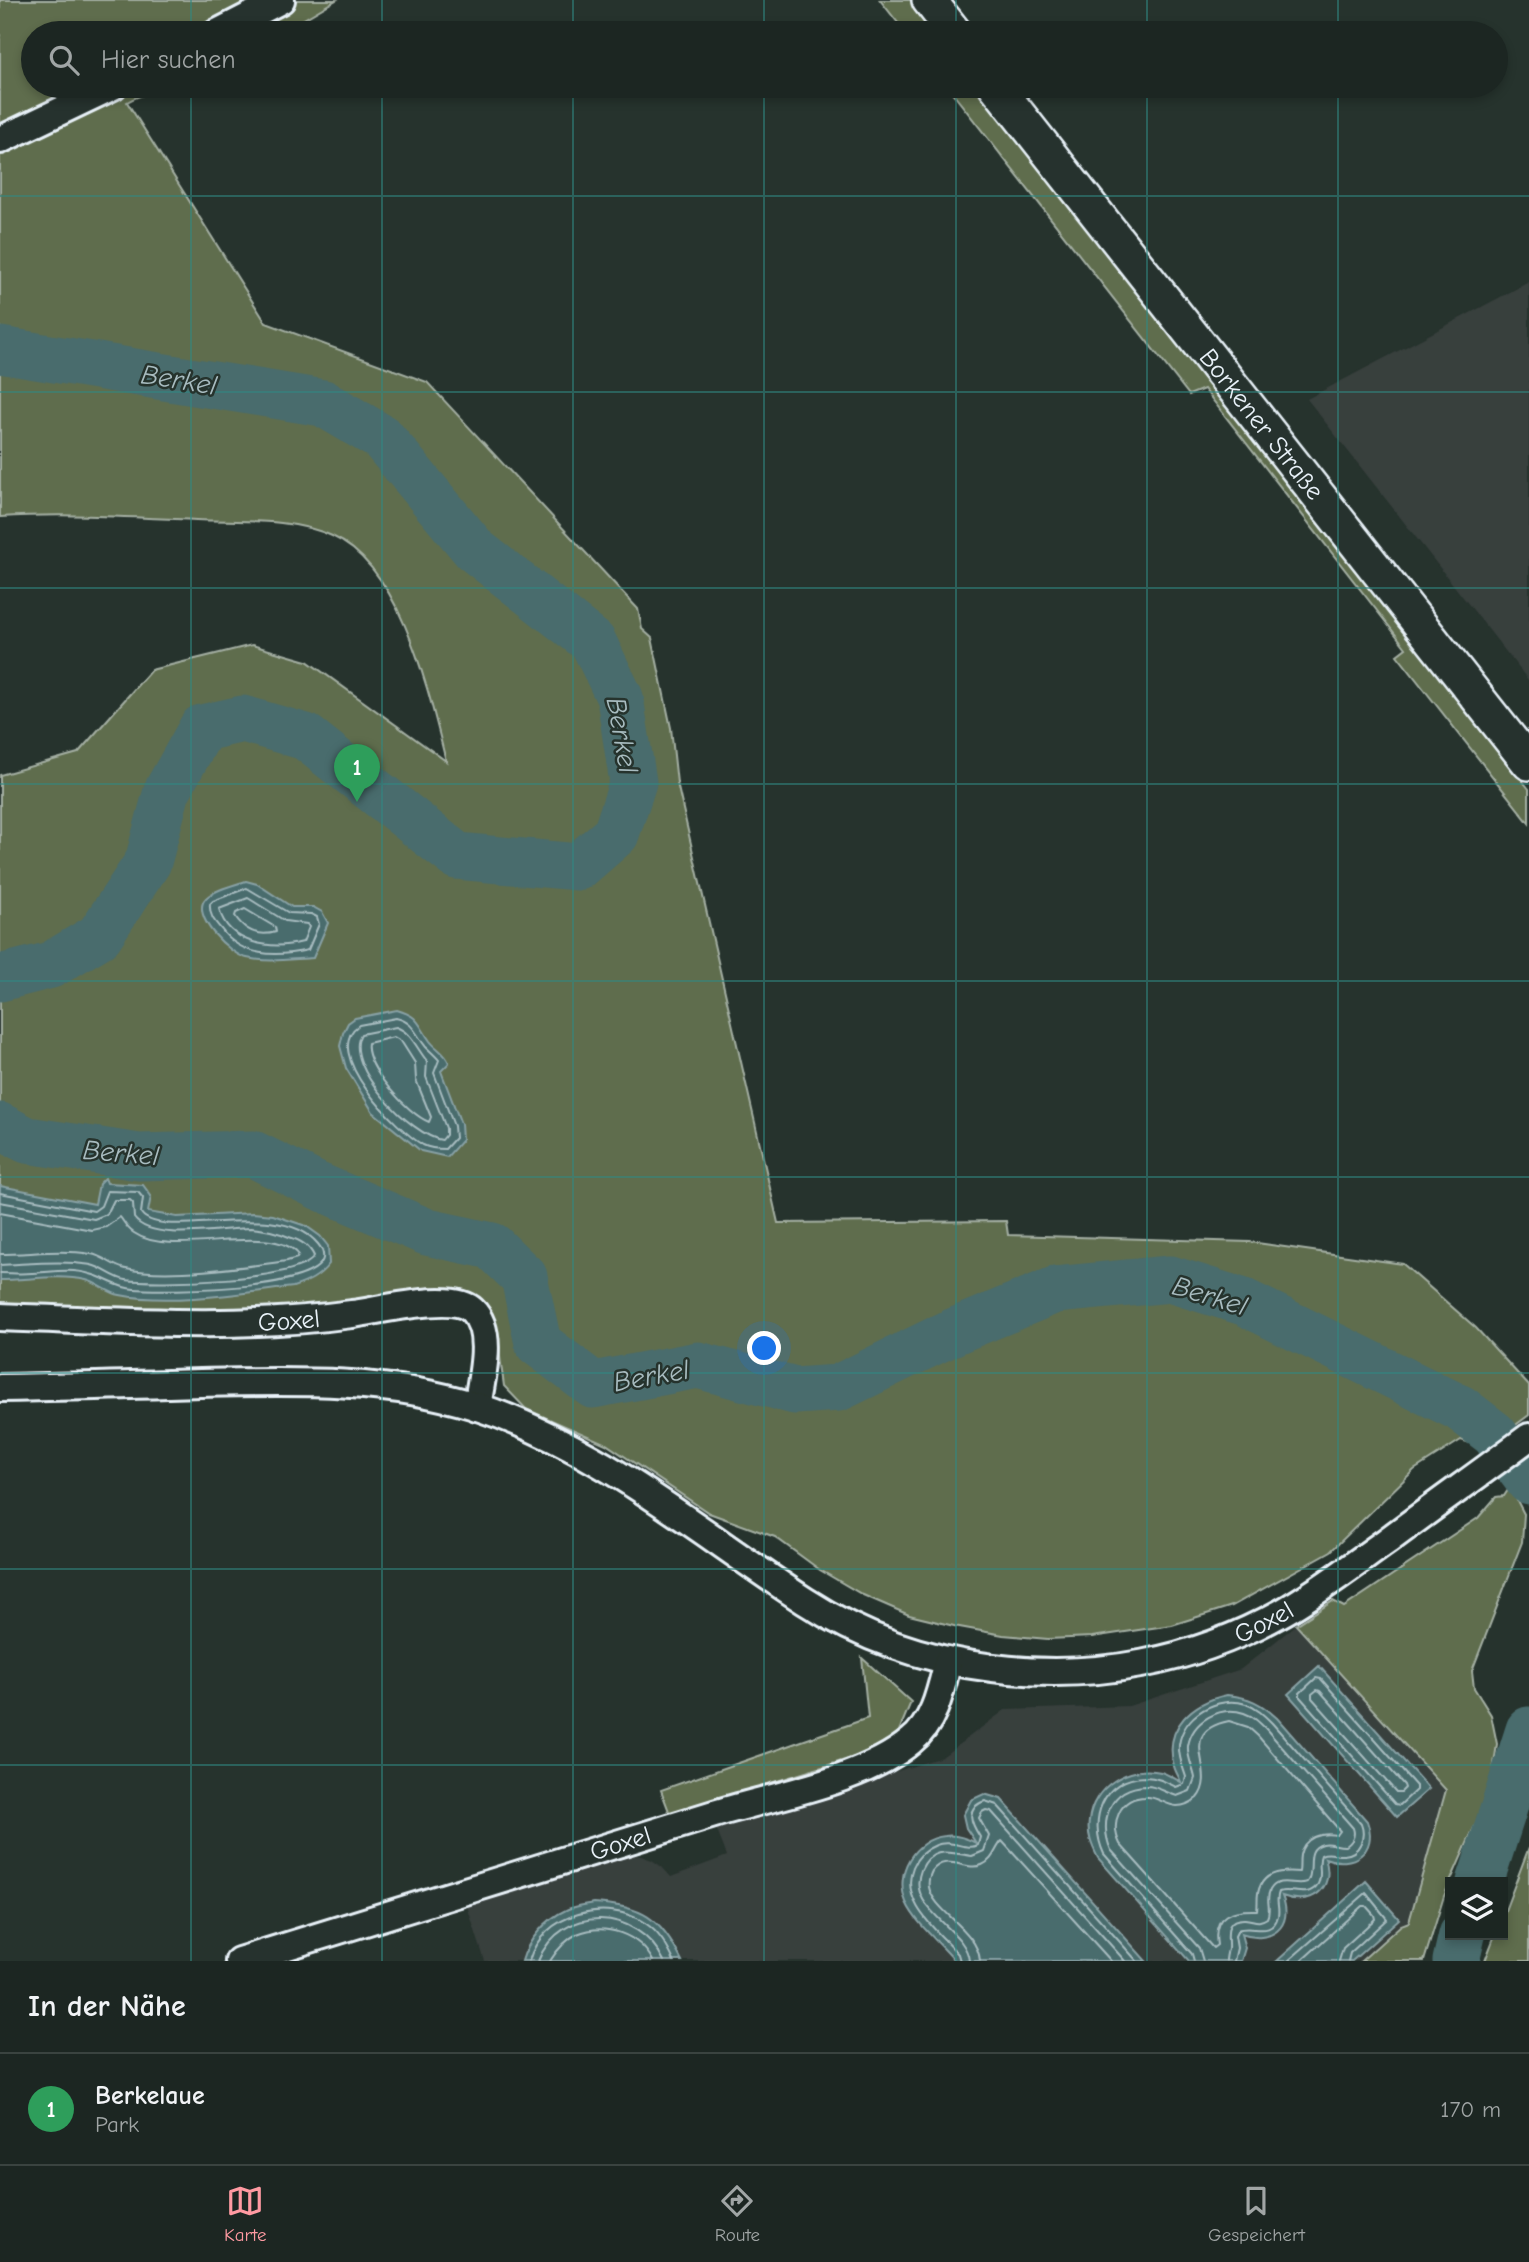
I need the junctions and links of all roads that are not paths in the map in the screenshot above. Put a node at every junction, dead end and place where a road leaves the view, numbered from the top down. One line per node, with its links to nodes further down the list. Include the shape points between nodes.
1 (281, 0): 3 (street)
2 (929, 0): 4 (street)
3 (240, 21)
4 (946, 21)
5 (88, 98): 7 (street)
6 (1005, 98): 8 (street, Borkener Straße)
7 (0, 140)
8 (1529, 763)
9 (0, 1317): 11 (street, Goxel, via 294,1321 445,1300 471,1308 483,1327)
10 (0, 1388): 11 (street, Goxel, via 316,1382 417,1392)
11 (477, 1407): 13 (street, Goxel, via 527,1425 632,1481 844,1624)
12 (1529, 1437): 13 (street, Goxel, via 1328,1583 1226,1640 1143,1663 1081,1672 1009,1670)
13 (948, 1661): 14 (street, Goxel, via 932,1714 913,1740 878,1763)
14 (239, 1961)

